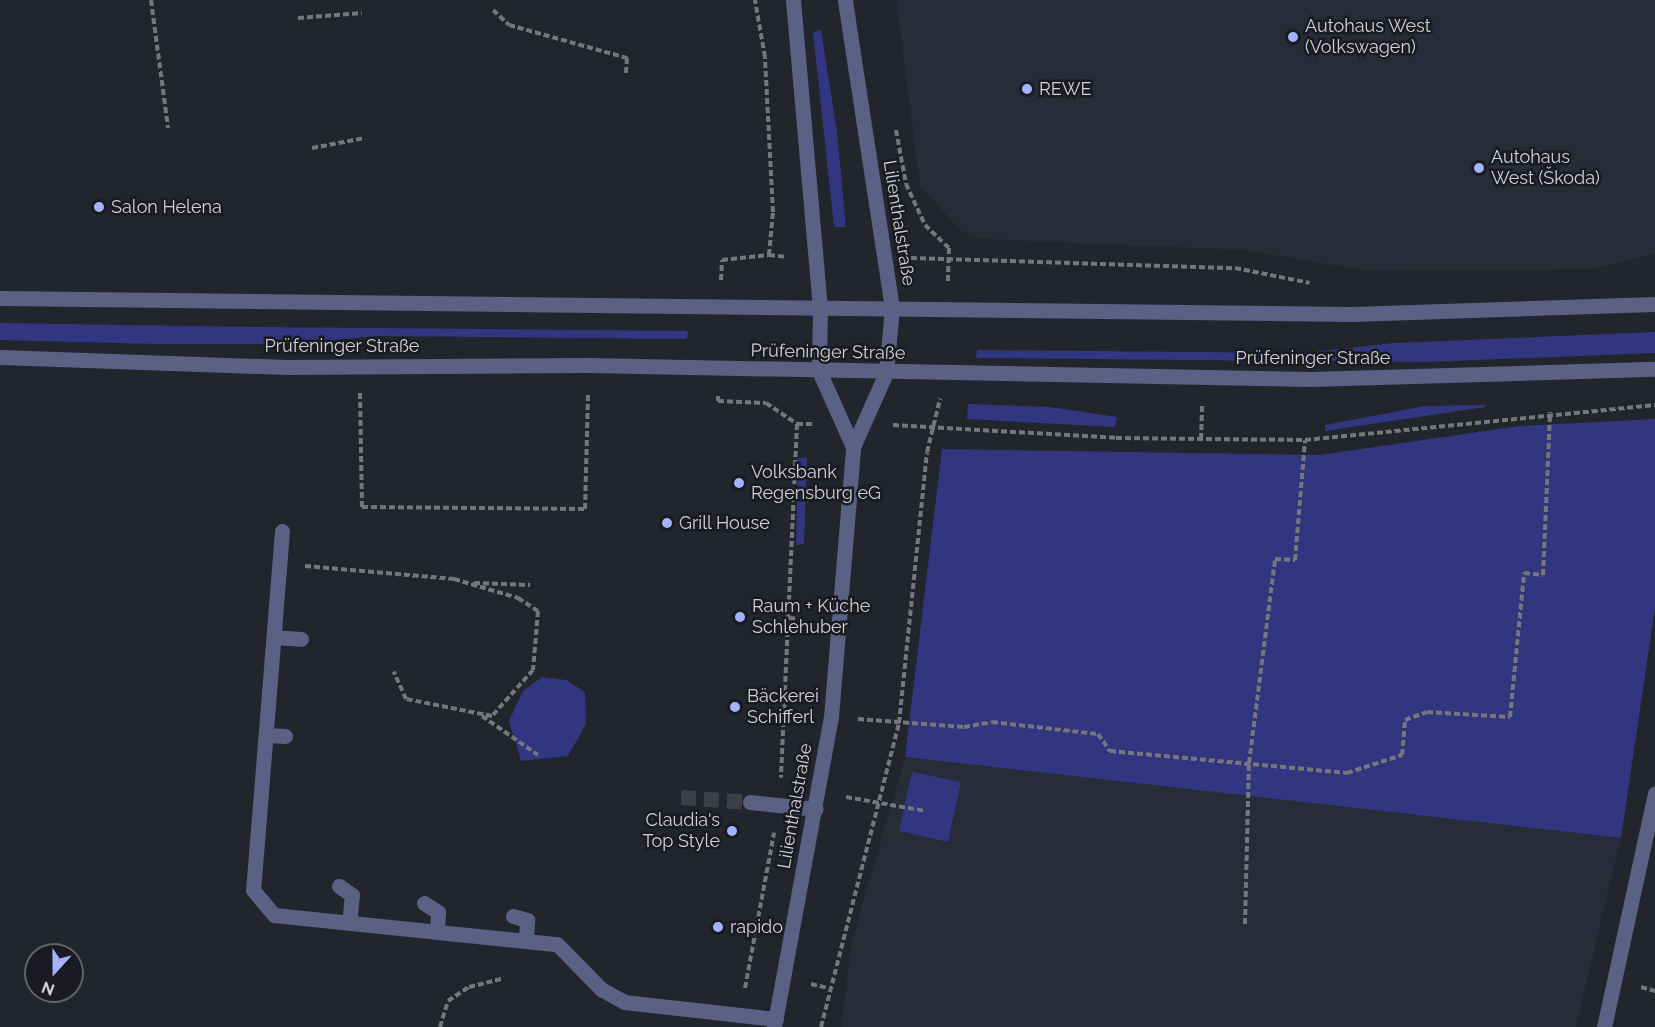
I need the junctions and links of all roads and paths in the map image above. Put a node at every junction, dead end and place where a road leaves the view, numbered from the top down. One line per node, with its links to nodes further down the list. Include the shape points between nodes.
1 (151, 0): 10 (path)
2 (755, 0): 16 (path, via 765,57 773,212 769,255 722,260)
3 (793, 0): 18 (street, Lilienthalstraße)
4 (845, 0): 19 (street, Lilienthalstraße)
5 (493, 9): 8 (path, via 509,25 627,57)
6 (362, 13): 7 (path)
7 (298, 18)
8 (626, 74)
9 (894, 116): 13 (path, via 906,184 926,225 949,248)
10 (168, 128)
11 (365, 138): 12 (path)
12 (312, 148)
13 (948, 259): 14 (path, via 1235,268); 20 (path)
14 (1321, 285)
15 (0, 297): 16 (street)
16 (719, 304): 18 (street)
17 (1655, 304): 20 (street, via 1352,314)
18 (820, 306): 19 (street); 26 (street, Lilienthalstraße)
19 (892, 308): 20 (street); 27 (street, Lilienthalstraße)
20 (947, 310)
21 (0, 357): 22 (street, Prüfeninger Straße)
22 (360, 365): 23 (street, Prüfeninger Straße); 23 (path, via 362,507 585,509)
23 (589, 365): 24 (street, Prüfeninger Straße)
24 (718, 369): 26 (street, Prüfeninger Straße); 40 (path, via 718,401 766,403 797,424)
25 (1655, 369): 28 (street, Prüfeninger Straße, via 1311,379)
26 (819, 371): 27 (street, Prüfeninger Straße); 35 (street, Lilienthalstraße)
27 (886, 373): 28 (street, Prüfeninger Straße); 35 (street, Lilienthalstraße)
28 (946, 374): 32 (path)
29 (1202, 405): 33 (path)
30 (1655, 405): 31 (path)
31 (1550, 412): 34 (path); 51 (path, via 1543,574 1524,573 1510,717 1427,712 1405,720 1402,755 1347,773)
32 (934, 426): 33 (path); 47 (path)
33 (1201, 439): 34 (path)
34 (1305, 440): 51 (path, via 1295,560 1275,559)
35 (853, 447): 46 (street, Lilienthalstraße)
36 (282, 531): 37 (street)
37 (280, 564): 38 (path); 42 (street)
38 (467, 583): 39 (path); 45 (path, via 518,598 538,611 533,670 492,717)
39 (530, 585)
40 (789, 618): 41 (path); 56 (path)
41 (802, 619)
42 (274, 637): 43 (street); 48 (street)
43 (301, 639)
44 (394, 672): 45 (path, via 406,699)
45 (482, 716): 50 (path)
46 (831, 717): 47 (path); 52 (street, Lilienthalstraße)
47 (899, 723): 51 (path, via 964,727 992,722 1098,734 1110,751); 55 (path)
48 (266, 735): 49 (street); 62 (street, via 253,890 274,915)
49 (285, 736)
50 (538, 755)
51 (1249, 764): 63 (path)
52 (818, 793): 55 (path); 57 (street, Lilienthalstraße)
53 (1655, 794): 71 (street)
54 (750, 802): 56 (street)
55 (881, 802): 58 (path); 70 (path, via 838,944)
56 (780, 805): 57 (street); 67 (path)
57 (816, 809): 68 (street, Lilienthalstraße)
58 (925, 811)
59 (339, 886): 62 (street, via 352,895)
60 (424, 903): 64 (street, via 438,912)
61 (513, 916): 65 (street, via 528,920)
62 (350, 923): 64 (street)
63 (1245, 924)
64 (437, 932): 65 (street)
65 (526, 941): 67 (street, via 557,944 601,989 624,1002)
66 (504, 978): 69 (path, via 469,987 448,1001)
67 (740, 1015): 68 (street)
68 (775, 1023)
69 (441, 1027)
70 (821, 1027)
71 (1604, 1027)

